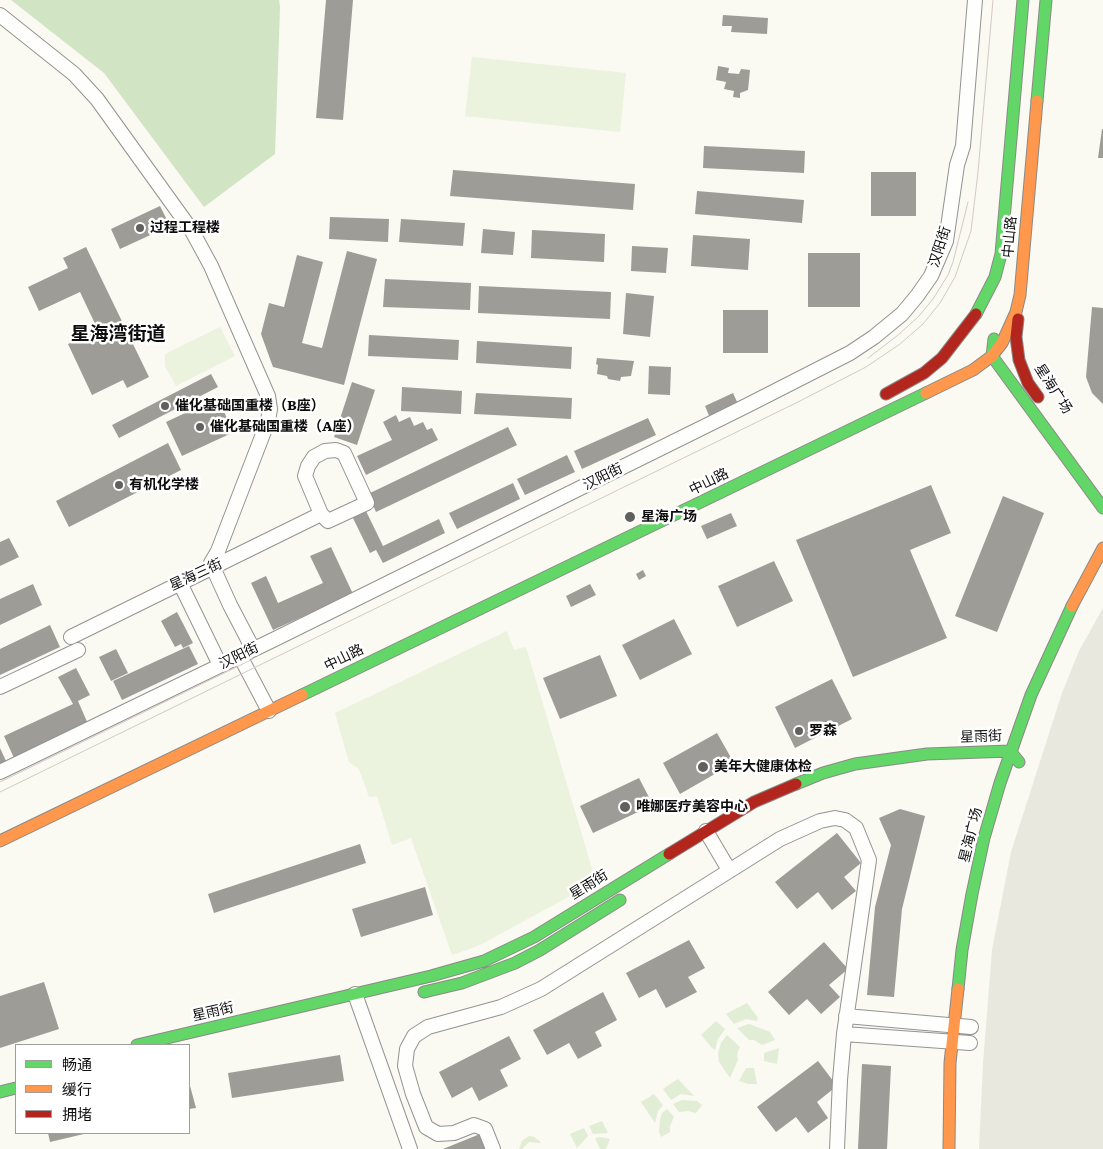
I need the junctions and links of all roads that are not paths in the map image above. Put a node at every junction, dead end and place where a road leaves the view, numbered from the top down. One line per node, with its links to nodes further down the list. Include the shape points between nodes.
1 (975, 0): 18 (street, 汉阳街, via 963,146 957,165 946,241 931,276 902,314 850,353 808,375)
2 (1024, 0): 5 (main road, 中山路)
3 (1046, 0): 7 (main road, 中山路)
4 (0, 15): 15 (street, via 74,74 98,99 192,231 211,266 268,396 268,421 211,563)
5 (1001, 254): 6 (main road); 10 (main road, 中山路, via 985,298 956,343 924,373)
6 (998, 293)
7 (1020, 295): 9 (main road, 中山路, via 1009,328); 11 (main road, 星海广场, via 1016,337 1019,360 1028,383)
8 (995, 332): 9 (main road)
9 (992, 356): 12 (main road, 星海广场); 23 (main road, 中山路, via 973,370)
10 (877, 398)
11 (1046, 407)
12 (1103, 508)
13 (321, 514): 13 (street, via 328,521 367,503 344,453 336,450 314,457 305,476); 15 (street, 星海三街)
14 (1103, 548): 25 (main road, 星海广场, via 1051,649)
15 (213, 568): 16 (street, 星海三街); 18 (street)
16 (180, 583): 17 (street, 星海三街); 21 (street)
17 (71, 637)
18 (254, 649): 20 (street, 汉阳街)
19 (78, 650): 22 (street)
20 (240, 656): 21 (street, 汉阳街); 23 (street)
21 (220, 665): 28 (street, 汉阳街)
22 (0, 687)
23 (269, 711): 30 (main road, 中山路)
24 (1025, 747): 27 (main road)
25 (1010, 751): 26 (main road, 星海广场); 27 (main road, 星雨街); 29 (main road, 星雨街, via 927,754 823,772 754,802)
26 (1002, 764): 27 (main road, 星雨街); 36 (main road, 星海广场, via 962,950)
27 (1019, 767)
28 (0, 772)
29 (708, 838): 31 (street); 34 (main road, 星雨街, via 509,950)
30 (0, 841)
31 (726, 872): 35 (street, via 780,839 820,821 835,818 856,828 869,860); 42 (street, via 541,989 501,1007 428,1026 414,1036 407,1049 405,1066)
32 (631, 893): 33 (main road, 星雨街, via 515,963 462,983)
33 (411, 995)
34 (359, 1004): 38 (main road, 星雨街); 43 (street)
35 (846, 1016): 36 (street); 37 (street)
36 (965, 1024): 39 (main road, 星海广场)
37 (844, 1034): 39 (street); 46 (street)
38 (142, 1044)
39 (963, 1045): 47 (main road, 星海广场, via 950,1063)
40 (15, 1088): 41 (main road)
41 (0, 1092)
42 (417, 1106): 43 (street); 45 (street, via 426,1127 438,1134 454,1133 474,1125 485,1128)
43 (398, 1114): 44 (street)
44 (410, 1149)
45 (493, 1149)
46 (837, 1149)
47 (949, 1149)

